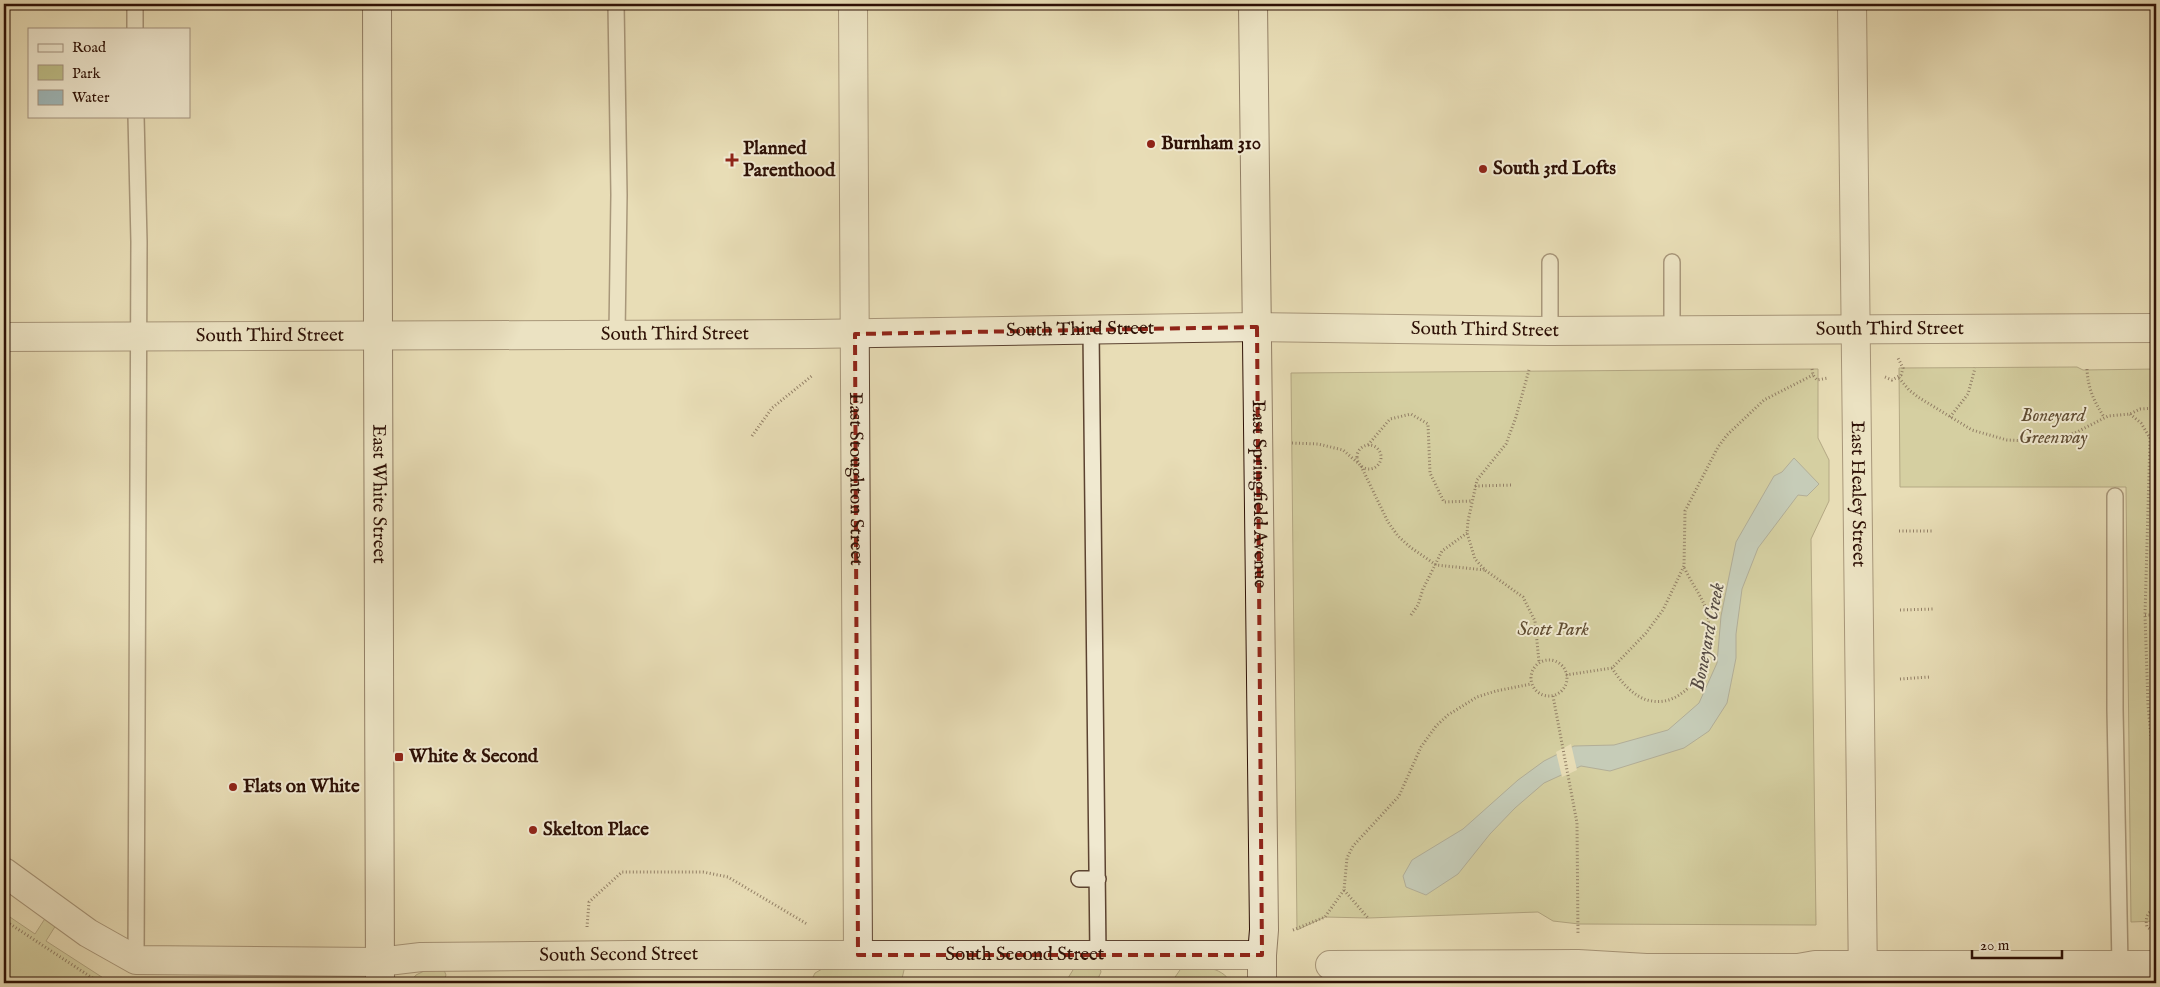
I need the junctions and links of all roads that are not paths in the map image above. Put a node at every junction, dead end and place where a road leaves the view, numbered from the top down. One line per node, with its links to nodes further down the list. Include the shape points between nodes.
1 (134, 4): 7 (lane)
2 (378, 4): 21 (street, East White Street)
3 (616, 4): 17 (lane)
4 (853, 4): 18 (street, East Stoughton Street)
5 (1253, 4): 11 (street, East Springfield Avenue)
6 (1852, 4): 15 (street, East Healey Street)
7 (135, 28)
8 (136, 118): 20 (lane)
9 (1550, 262): 16 (lane)
10 (1672, 262): 14 (lane)
11 (1257, 327): 13 (street, South Third Street); 16 (street, South Third Street); 28 (street, East Springfield Avenue)
12 (2156, 328): 15 (street, South Third Street)
13 (1091, 330): 18 (street, South Third Street); 25 (lane)
14 (1672, 330): 15 (street, South Third Street); 16 (street, South Third Street)
15 (1856, 330): 35 (street, East Healey Street)
16 (1550, 331)
17 (617, 334): 18 (street, South Third Street); 21 (street, South Third Street)
18 (856, 334): 26 (street, East Stoughton Street)
19 (4, 336): 20 (street, South Third Street)
20 (138, 336): 21 (street, South Third Street); 29 (lane)
21 (379, 336): 34 (street, East White Street)
22 (2115, 496): 31 (lane)
23 (4, 872): 29 (street, South Second Street, via 88,933)
24 (1079, 879): 25 (lane)
25 (1098, 879): 27 (lane)
26 (858, 955): 27 (street, South Second Street); 34 (street, South Second Street, via 421,957)
27 (1098, 955): 28 (street, South Second Street)
28 (1262, 955): 37 (street, East Springfield Avenue)
29 (136, 960): 34 (street, South Second Street)
30 (1330, 965): 33 (street)
31 (2120, 965): 32 (street); 36 (street)
32 (2156, 965)
33 (1572, 970): 35 (street, via 1798,968 1815,965)
34 (379, 973)
35 (1863, 974): 36 (street)
36 (2057, 974)
37 (1262, 983)

